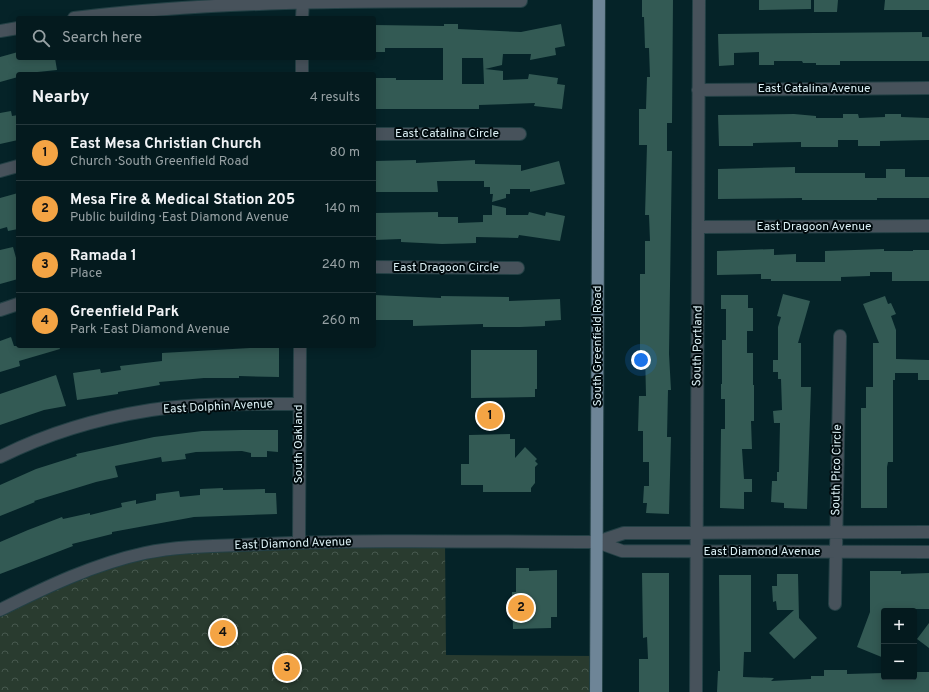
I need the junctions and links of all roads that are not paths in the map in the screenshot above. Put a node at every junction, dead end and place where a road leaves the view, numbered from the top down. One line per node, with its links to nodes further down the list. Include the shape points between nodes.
1 (599, 0): 31 (main road, South Greenfield Road)
2 (699, 0): 12 (street, South Portland)
3 (303, 1): 4 (street); 5 (street, via 200,3); 6 (street)
4 (521, 1)
5 (85, 16)
6 (302, 16)
7 (16, 28): 8 (street)
8 (0, 31)
9 (302, 60): 10 (street)
10 (302, 72)
11 (929, 88): 12 (street, East Catalina Avenue)
12 (698, 90): 18 (street, South Portland)
13 (376, 134): 14 (street, East Catalina Circle)
14 (520, 134)
15 (16, 167): 16 (street)
16 (0, 171)
17 (929, 226): 18 (street, East Dragoon Avenue)
18 (699, 227): 28 (street, South Portland)
19 (376, 268): 20 (street, East Dragoon Circle)
20 (518, 268)
21 (16, 305): 22 (street)
22 (0, 310)
23 (840, 336): 29 (street, South Pico Circle)
24 (300, 348): 25 (street, South Oakland)
25 (300, 404): 26 (street, East Dolphin Avenue, via 213,405 150,410 82,426); 30 (street, South Oakland)
26 (0, 457)
27 (929, 532): 29 (street, East Diamond Avenue)
28 (696, 533): 29 (street, East Diamond Avenue); 31 (street, East Diamond Avenue, via 624,533); 32 (street, South Portland)
29 (836, 533): 33 (street, South Pico Circle)
30 (299, 542): 31 (street, East Diamond Avenue); 36 (street, East Diamond Avenue, via 199,547 145,553 98,567 46,587)
31 (597, 542): 32 (street, East Diamond Avenue, via 622,551); 37 (main road, South Greenfield Road)
32 (696, 552): 33 (street, East Diamond Avenue); 38 (street, South Portland)
33 (836, 552): 34 (street, East Diamond Avenue); 35 (street, South Pico Circle)
34 (929, 552)
35 (835, 604)
36 (0, 610)
37 (596, 692)
38 (696, 692)

